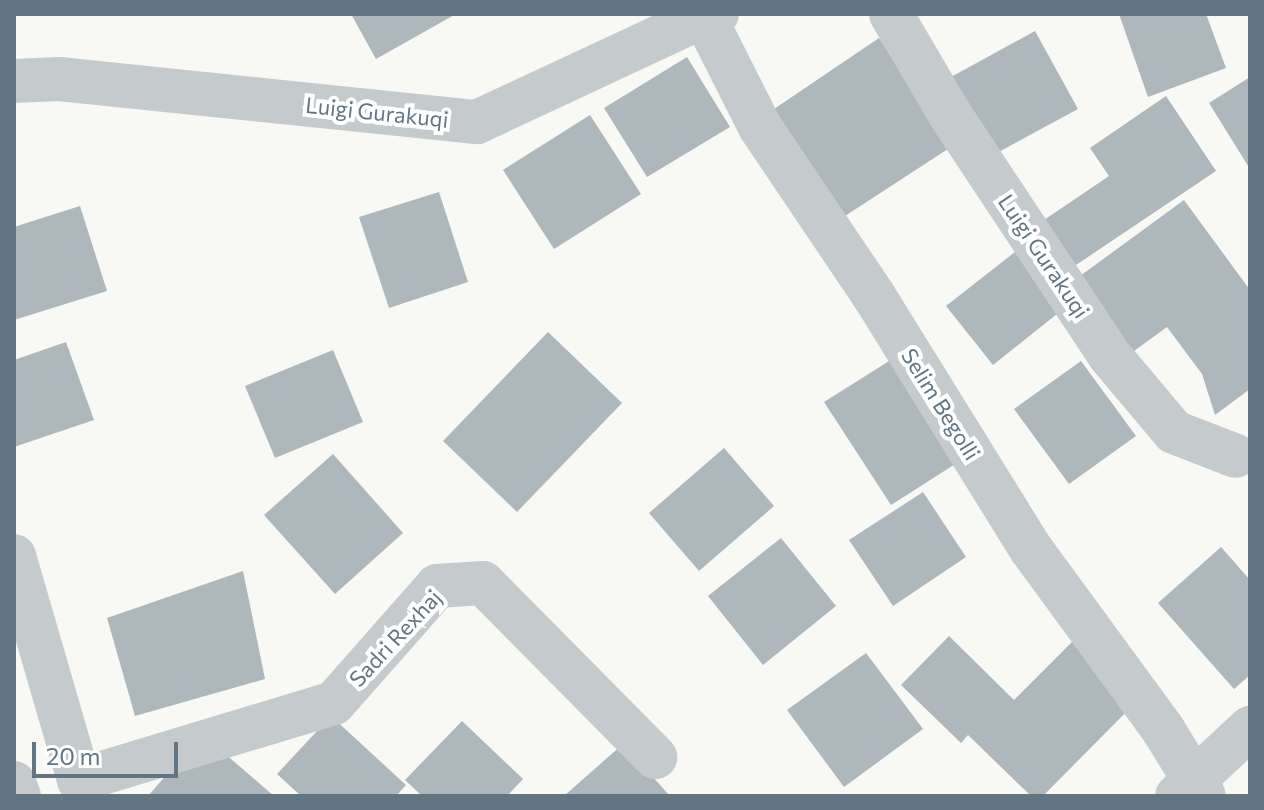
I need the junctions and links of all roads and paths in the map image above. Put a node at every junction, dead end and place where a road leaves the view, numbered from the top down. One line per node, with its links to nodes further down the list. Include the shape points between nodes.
1 (891, 14): 4 (street, Luigi Gurakuqi, via 949,113 1110,356 1174,432)
2 (710, 15): 3 (street, Luigi Gurakuqi, via 477,122 59,79); 10 (street, Selim Begolli, via 760,127 874,296 1031,549 1164,731)
3 (14, 81)
4 (1236, 456)
5 (14, 556): 9 (street)
6 (1250, 728): 10 (street)
7 (655, 757): 9 (street, Sadri Rexhaj, via 483,583 437,586 334,703)
8 (14, 783): 11 (street)
9 (84, 788)
10 (1192, 791)
11 (19, 796)

